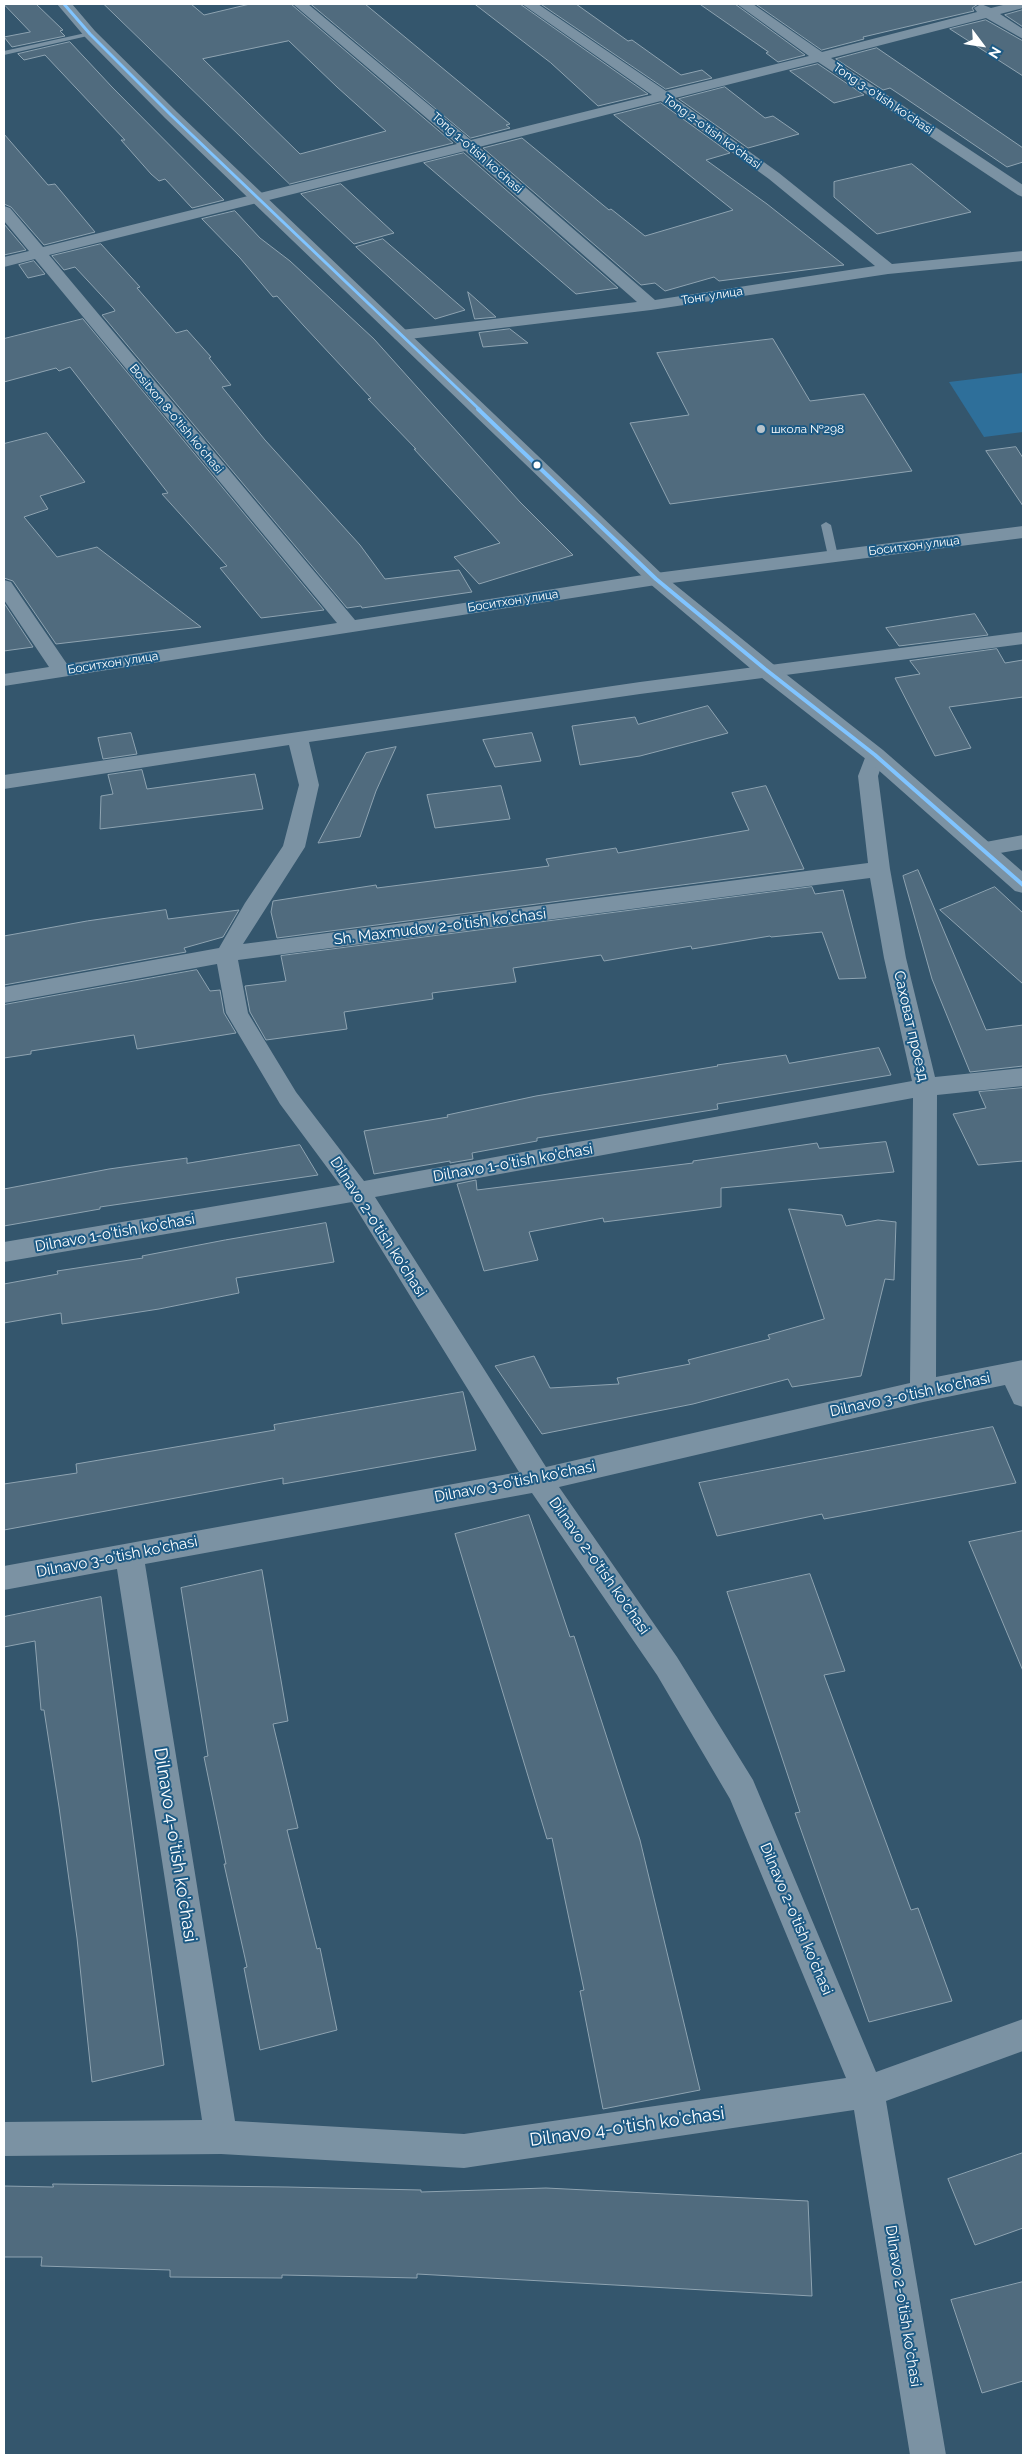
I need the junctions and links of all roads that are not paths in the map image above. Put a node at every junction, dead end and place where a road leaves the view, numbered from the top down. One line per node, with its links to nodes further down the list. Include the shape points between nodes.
1 (64, 4): 8 (street)
2 (300, 4): 13 (street, Tong 1-o'tish ko'chasi)
3 (529, 4): 12 (street, Tong 2-o'tish ko'chasi)
4 (744, 4): 11 (street, Tong 3-o'tish ko'chasi)
5 (975, 4): 7 (street)
6 (1022, 4): 7 (street)
7 (990, 13): 9 (street); 11 (street)
8 (90, 34): 10 (lane); 15 (street)
9 (1023, 35)
10 (4, 53)
11 (820, 57): 12 (street); 14 (street, Tong 3-o'tish ko'chasi)
12 (663, 96): 13 (street); 20 (street, Tong 2-o'tish ko'chasi, via 774,176)
13 (468, 145): 15 (street); 21 (street, Tong 1-o'tish ko'chasi)
14 (1023, 192)
15 (261, 199): 17 (street); 22 (street)
16 (4, 211): 17 (street, Bositxon 8-o'tish ko'chasi)
17 (38, 254): 19 (street); 28 (street, Bositxon 8-o'tish ko'chasi)
18 (1023, 256): 20 (street, Тонг улица)
19 (4, 262)
20 (888, 270): 21 (street, Тонг улица)
21 (651, 305): 22 (street, Тонг улица)
22 (401, 335): 26 (street)
23 (826, 525): 25 (lane)
24 (1023, 532): 25 (street, Боситхон улица)
25 (833, 556): 26 (street, Боситхон улица)
26 (656, 579): 28 (street, Боситхон улица); 30 (street)
27 (4, 586): 31 (street)
28 (349, 626): 31 (street, Боситхон улица)
29 (1023, 638): 30 (street)
30 (765, 669): 33 (street); 34 (street)
31 (62, 671): 32 (street, Боситхон улица)
32 (4, 680)
33 (296, 737): 35 (street); 40 (street, via 309,784 294,847)
34 (875, 755): 37 (street); 38 (street, Саховат проезд, via 868,776)
35 (4, 782)
36 (1023, 842): 37 (street)
37 (983, 849): 39 (street)
38 (879, 869): 40 (street, Sh. Maxmudov 2-o'tish ko'chasi); 43 (street, Саховат проезд, via 895,958)
39 (1023, 885)
40 (226, 954): 41 (street, Sh. Maxmudov 2-o'tish ko'chasi); 44 (street, Dilnavo 2-o'tish ko'chasi, via 237,1013 288,1098)
41 (4, 995)
42 (1023, 1077): 43 (street, Dilnavo 1-o'tish ko'chasi)
43 (925, 1087): 44 (street, Dilnavo 1-o'tish ko'chasi); 47 (street, Саховат проезд)
44 (358, 1191): 45 (street, Dilnavo 1-o'tish ko'chasi); 48 (street, Dilnavo 2-o'tish ko'chasi)
45 (4, 1252)
46 (1020, 1380): 47 (street, Dilnavo 3-o'tish ko'chasi)
47 (923, 1391): 48 (street, Dilnavo 3-o'tish ko'chasi)
48 (539, 1480): 49 (street, Dilnavo 3-o'tish ko'chasi); 52 (street, Dilnavo 2-o'tish ko'chasi, via 667,1666 742,1790)
49 (129, 1554): 50 (street, Dilnavo 3-o'tish ko'chasi); 53 (street, Dilnavo 4-o'tish ko'chasi)
50 (4, 1578)
51 (1023, 2035): 52 (street, Dilnavo 4-o'tish ko'chasi)
52 (868, 2091): 53 (street, Dilnavo 4-o'tish ko'chasi, via 464,2151); 55 (street, Dilnavo 2-o'tish ko'chasi)
53 (221, 2137): 54 (street, Dilnavo 4-o'tish ko'chasi)
54 (4, 2139)
55 (928, 2455)

